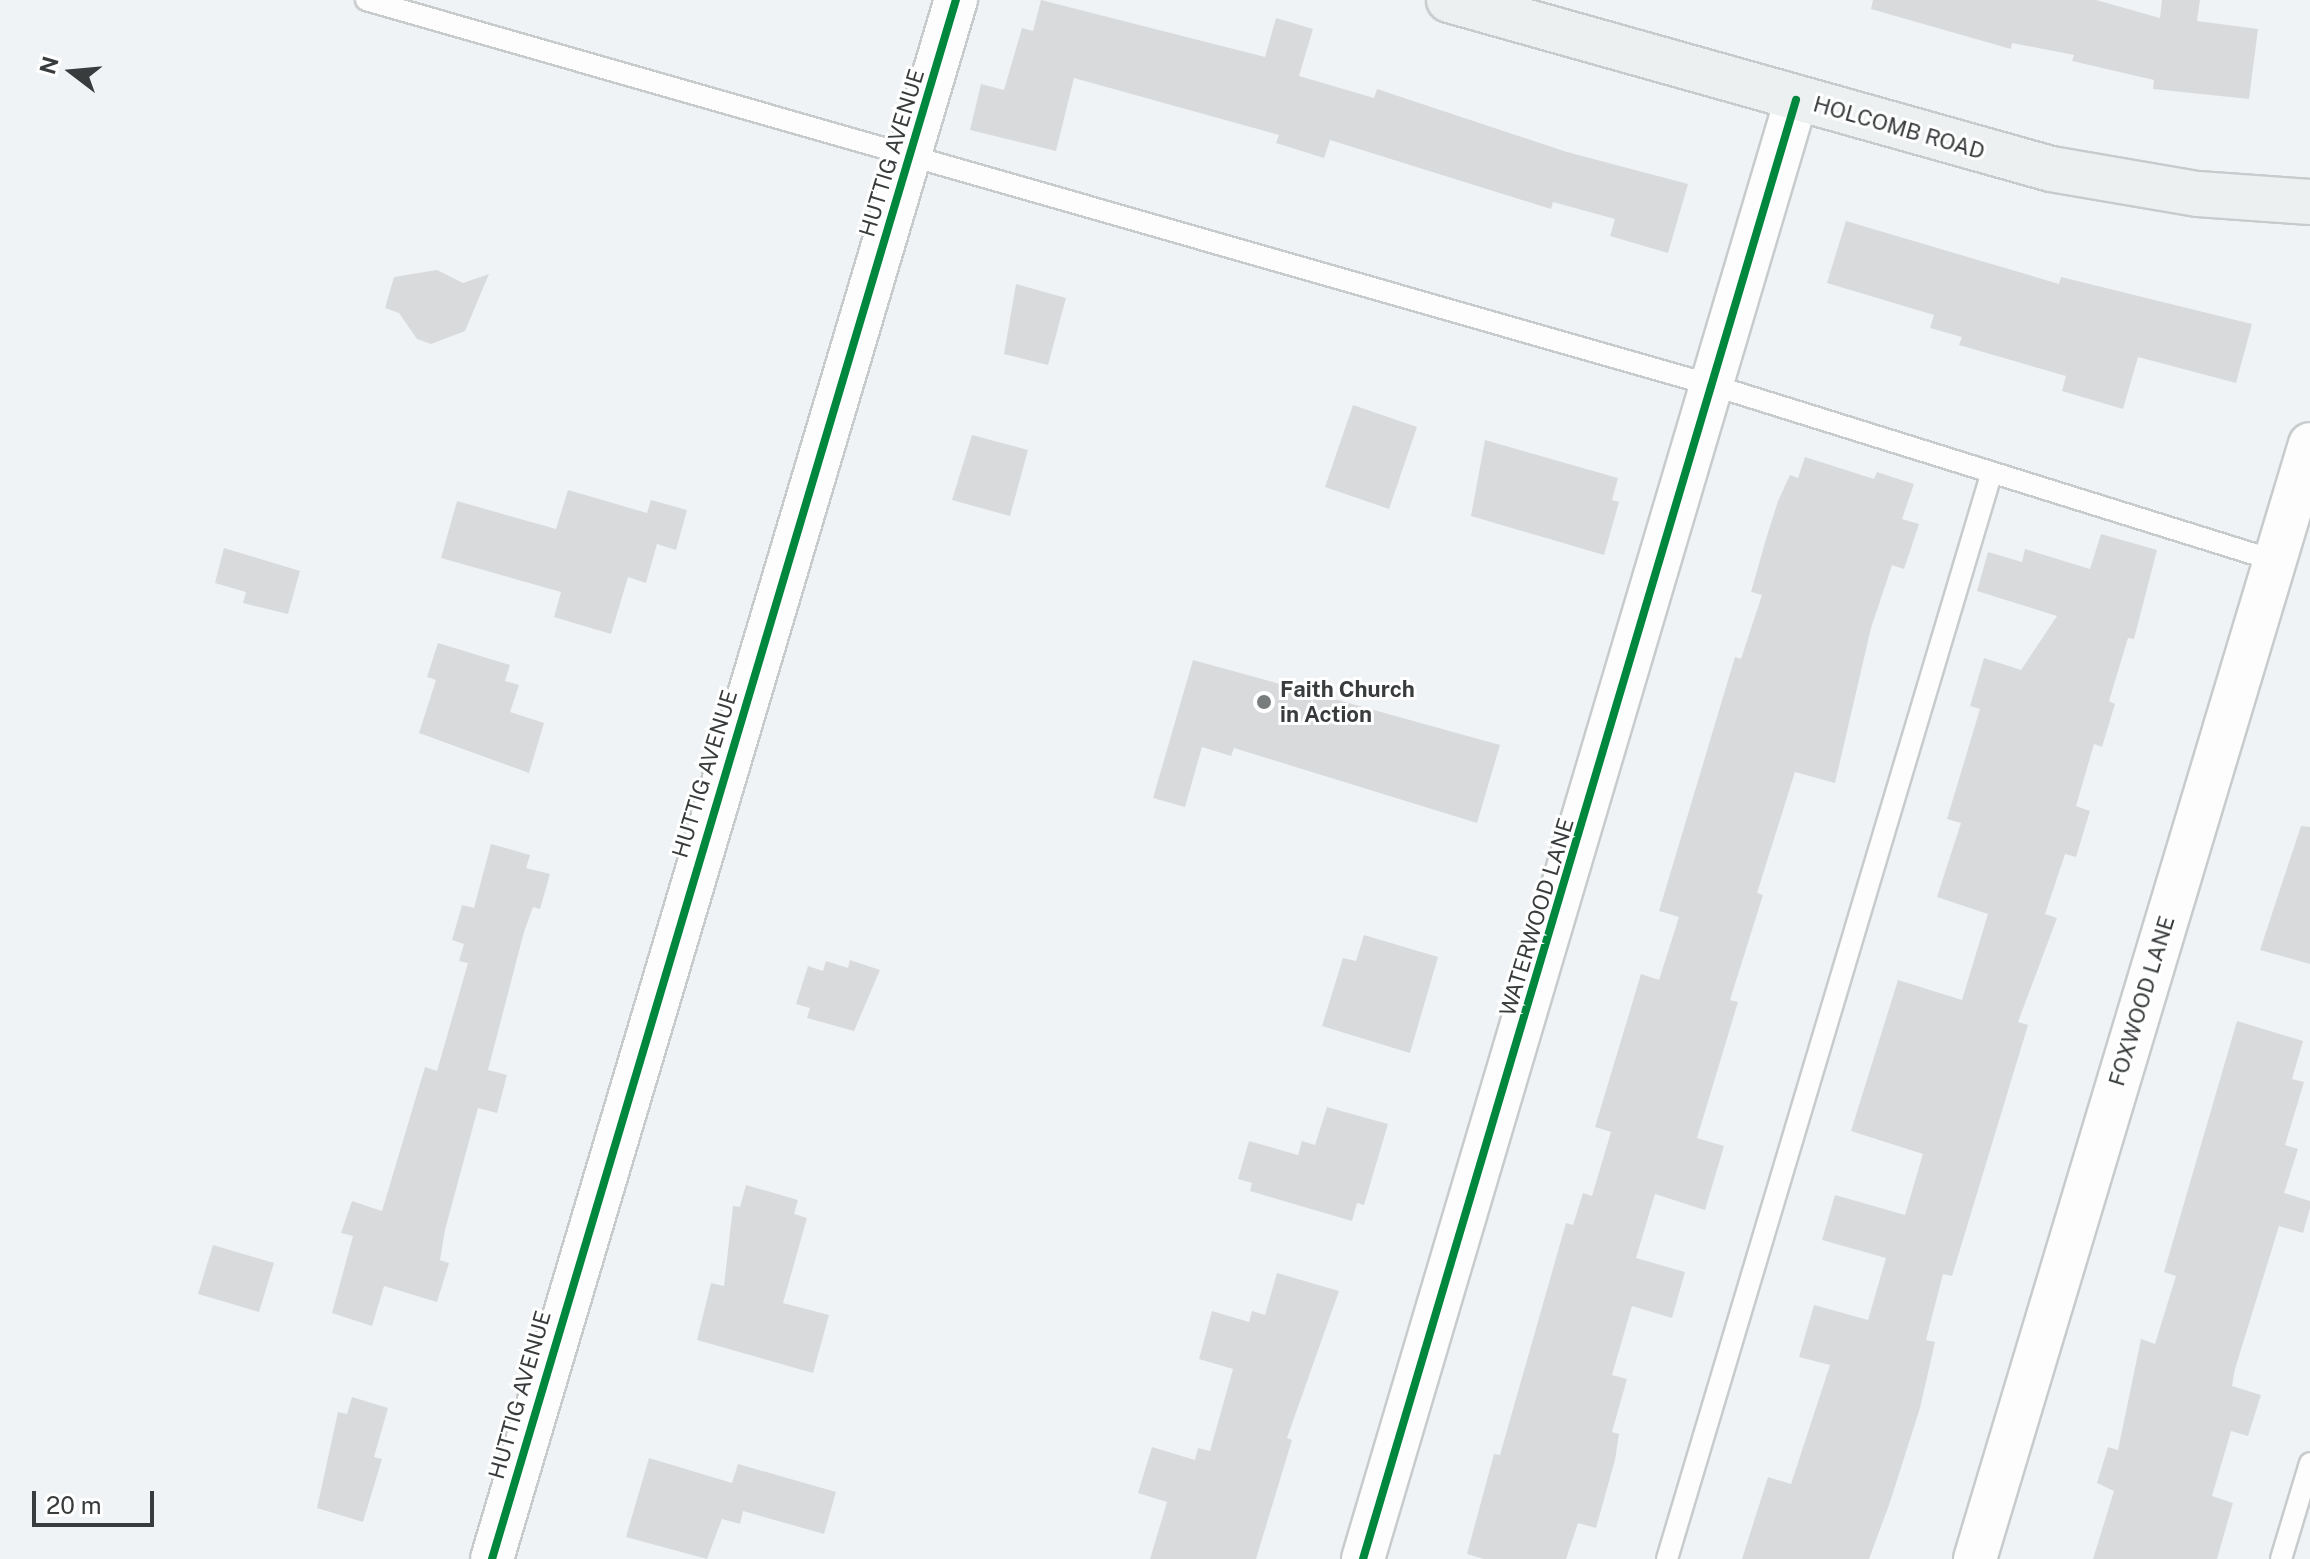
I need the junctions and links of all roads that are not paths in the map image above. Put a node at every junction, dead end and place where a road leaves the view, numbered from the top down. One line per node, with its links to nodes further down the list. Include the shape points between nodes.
1 (366, 0): 5 (lane)
2 (956, 0): 5 (street, HUTTIG AVENUE)
3 (1449, 0): 4 (street, HOLCOMB ROAD)
4 (1796, 100): 6 (street, HOLCOMB ROAD, via 2051,169 2198,194); 7 (street, WATERWOOD LANE)
5 (910, 159): 7 (lane); 12 (street, HUTTIG AVENUE)
6 (2310, 202)
7 (1715, 386): 9 (lane); 13 (street, WATERWOOD LANE)
8 (2310, 444): 10 (street, FOXWOOD LANE)
9 (1991, 475): 10 (lane); 14 (lane)
10 (2273, 560): 15 (street, FOXWOOD LANE)
11 (2310, 1463): 16 (lane)
12 (492, 1559)
13 (1363, 1559)
14 (1667, 1559)
15 (1975, 1559)
16 (2281, 1559)

